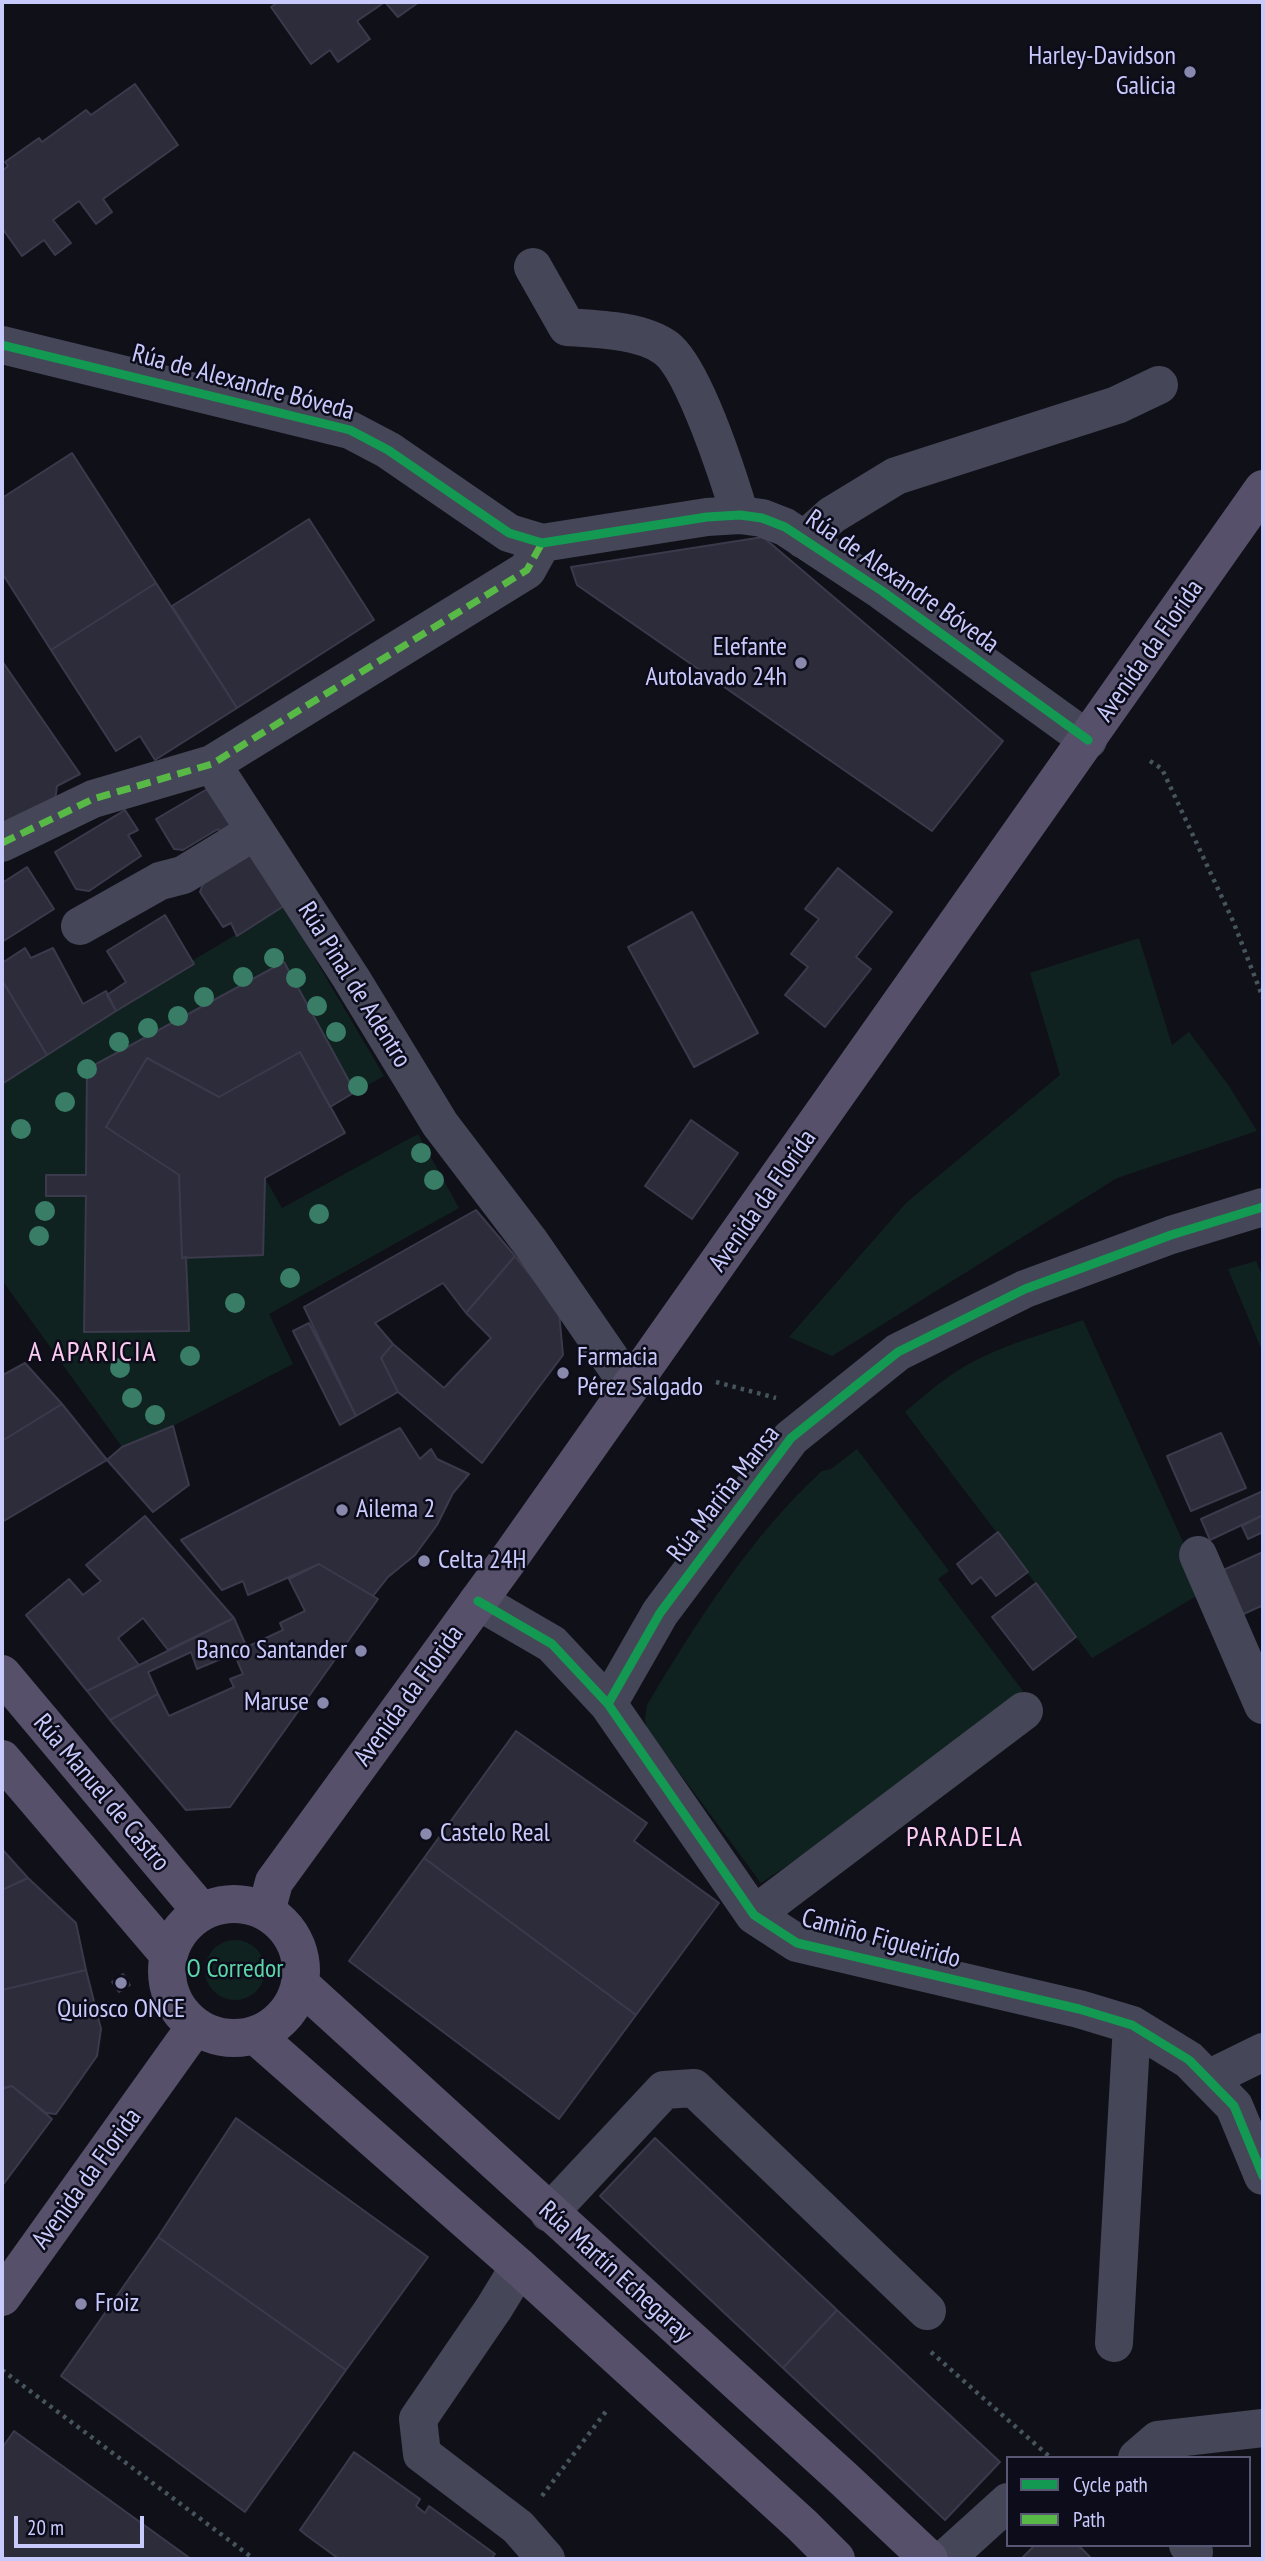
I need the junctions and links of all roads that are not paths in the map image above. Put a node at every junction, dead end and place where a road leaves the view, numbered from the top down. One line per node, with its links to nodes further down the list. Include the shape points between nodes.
1 (533, 267): 5 (street, via 567,327 638,336 667,349 688,377 728,473)
2 (2, 345): 7 (street, Rúa de Alexandre Bóveda, via 350,430 388,450 509,533)
3 (1159, 385): 6 (street, via 1117,405 896,476 832,515)
4 (1263, 489): 8 (main road, Avenida da Florida)
5 (740, 515): 6 (street, Rúa de Alexandre Bóveda, via 762,518); 7 (street, Rúa de Alexandre Bóveda)
6 (804, 540): 8 (street, Rúa de Alexandre Bóveda)
7 (542, 543): 9 (street, via 527,570)
8 (1088, 740): 14 (main road, Avenida da Florida)
9 (212, 764): 10 (street, Rúa Pinal de Adentro); 11 (street, via 93,799)
10 (255, 831): 12 (street, via 183,875 160,881); 14 (street, Rúa Pinal de Adentro, via 440,1124 530,1242)
11 (2, 843)
12 (80, 926)
13 (1263, 1207): 18 (street, Rúa Mariña Mansa, via 1025,1289 898,1352 791,1438 660,1613)
14 (630, 1387): 16 (main road, Avenida da Florida)
15 (1198, 1555): 19 (street)
16 (478, 1601): 18 (street, Camiño Figueirido, via 552,1644); 23 (main road, Avenida da Florida, via 274,1882)
17 (2, 1674): 22 (main road, Rúa Manuel de Castro)
18 (608, 1703): 24 (street, Camiño Figueirido)
19 (1263, 1705)
20 (1024, 1711): 24 (street, Camiño Figueirido)
21 (2, 1759): 25 (main road, Rúa Manuel de Castro)
22 (201, 1911): 23 (main road, via 222,1904 245,1904); 25 (main road, via 175,1937)
23 (266, 1912): 26 (main road, via 295,1942)
24 (754, 1915): 27 (street, Camiño Figueirido, via 797,1943)
25 (168, 1954): 28 (main road, via 165,1975 170,1995)
26 (300, 1984): 29 (main road, via 284,2016); 33 (main road, Rúa Martín Echegaray)
27 (1132, 2025): 31 (street, Camiño Figueirido, via 1188,2060); 37 (street)
28 (195, 2027): 29 (main road, via 234,2039); 35 (main road, Avenida da Florida)
29 (255, 2035): 34 (main road)
30 (1263, 2052): 31 (street)
31 (1208, 2080): 32 (street, Camiño Figueirido, via 1234,2106)
32 (1263, 2176)
33 (549, 2213): 36 (street, via 664,2090 694,2088); 43 (main road, Rúa Martín Echegaray)
34 (519, 2267): 41 (street, via 418,2419 422,2454 518,2527); 42 (main road)
35 (2, 2297)
36 (927, 2311)
37 (1114, 2343)
38 (1263, 2428): 39 (street, via 1158,2440)
39 (1140, 2456)
40 (1006, 2504): 44 (street)
41 (546, 2559)
42 (836, 2559)
43 (929, 2559)
44 (945, 2559)

